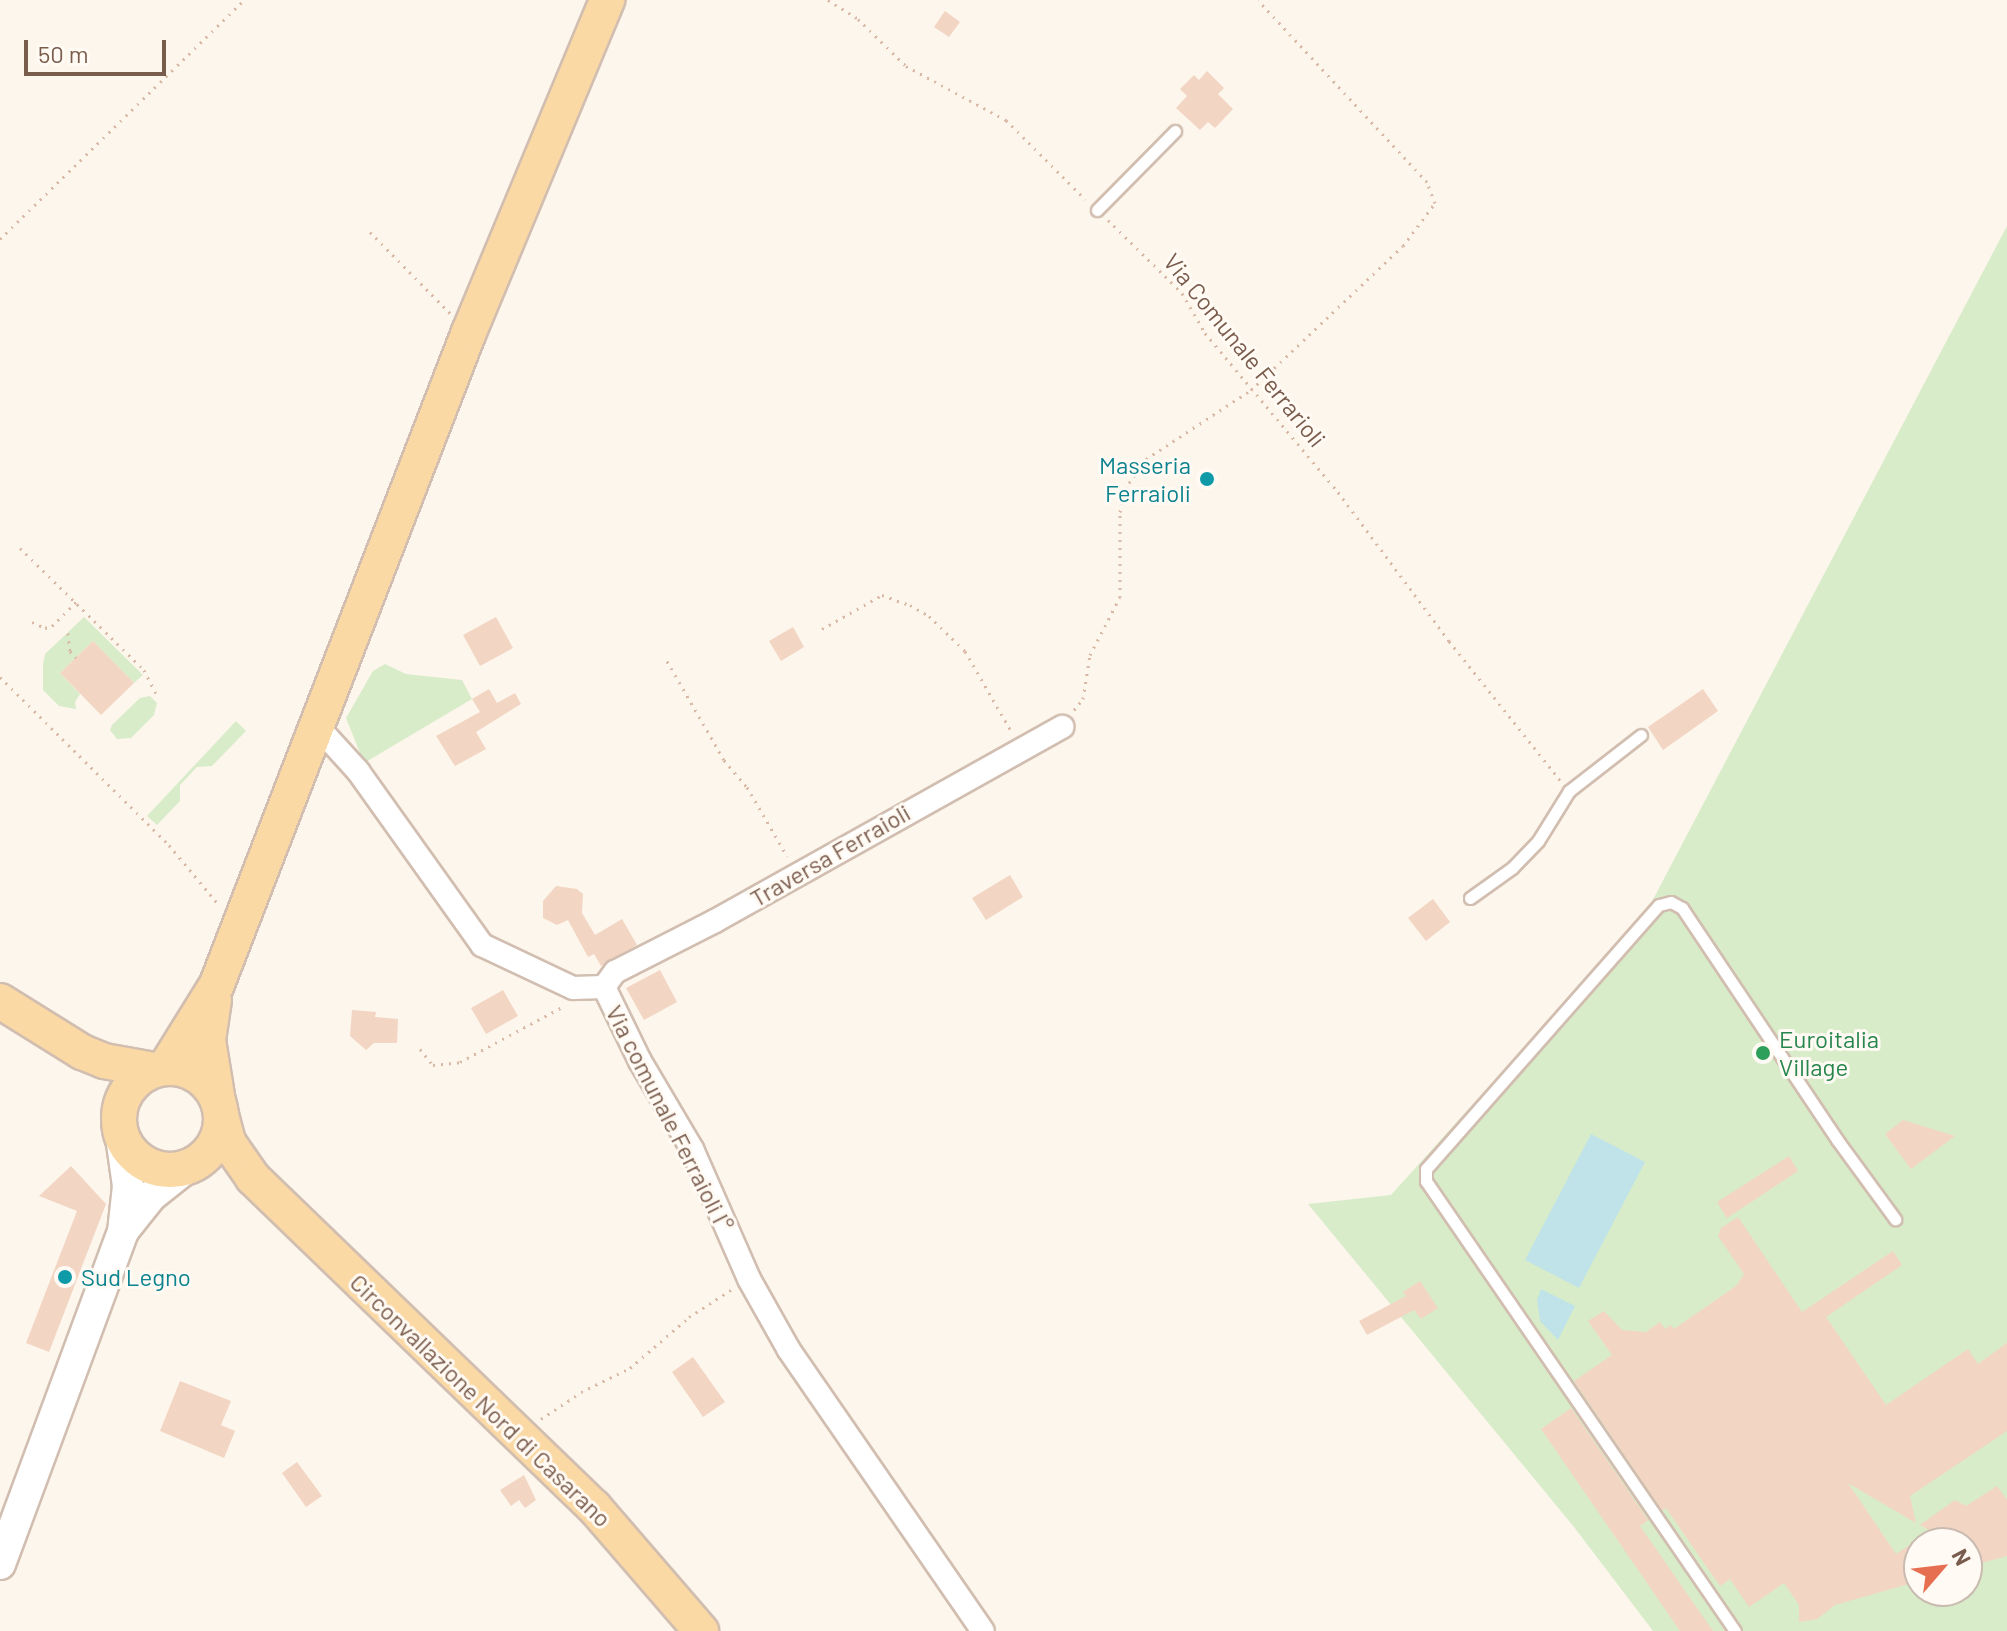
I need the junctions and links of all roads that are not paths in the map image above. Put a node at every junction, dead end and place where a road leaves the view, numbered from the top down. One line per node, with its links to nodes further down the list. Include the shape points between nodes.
1 (607, 0): 4 (main road, via 469,332)
2 (1175, 131): 3 (lane)
3 (1097, 210)
4 (317, 726): 8 (main road); 9 (street, Via comunale Ferraioli I°, via 358,771 470,934 492,952)
5 (1062, 727): 9 (street, Traversa Ferraioli, via 615,972)
6 (1641, 735): 7 (lane, via 1569,791 1538,841)
7 (1470, 898)
8 (217, 984): 12 (main road); 13 (main road, via 208,1040)
9 (593, 989): 21 (street, Via comunale Ferraioli I°, via 692,1149 749,1279 789,1350)
10 (0, 1001): 11 (main road)
11 (82, 1052): 12 (main road, via 122,1065); 14 (main road, via 109,1096)
12 (160, 1069): 13 (main road, via 185,1070 202,1080); 14 (main road, via 131,1085 123,1097)
13 (220, 1110): 15 (main road, via 212,1148); 16 (main road, via 228,1142)
14 (120, 1130): 15 (main road, via 136,1158 147,1165 159,1170); 18 (street, via 128,1186)
15 (190, 1166): 16 (main road, via 223,1162); 18 (street, via 151,1196)
16 (253, 1178): 20 (main road, Circonvallazione Nord di Casarano, via 594,1507)
17 (1895, 1219): 22 (lane, via 1682,908 1671,902 1659,905 1426,1169 1426,1181)
18 (123, 1232): 19 (street)
19 (0, 1564)
20 (701, 1631)
21 (983, 1631)
22 (1735, 1631)

